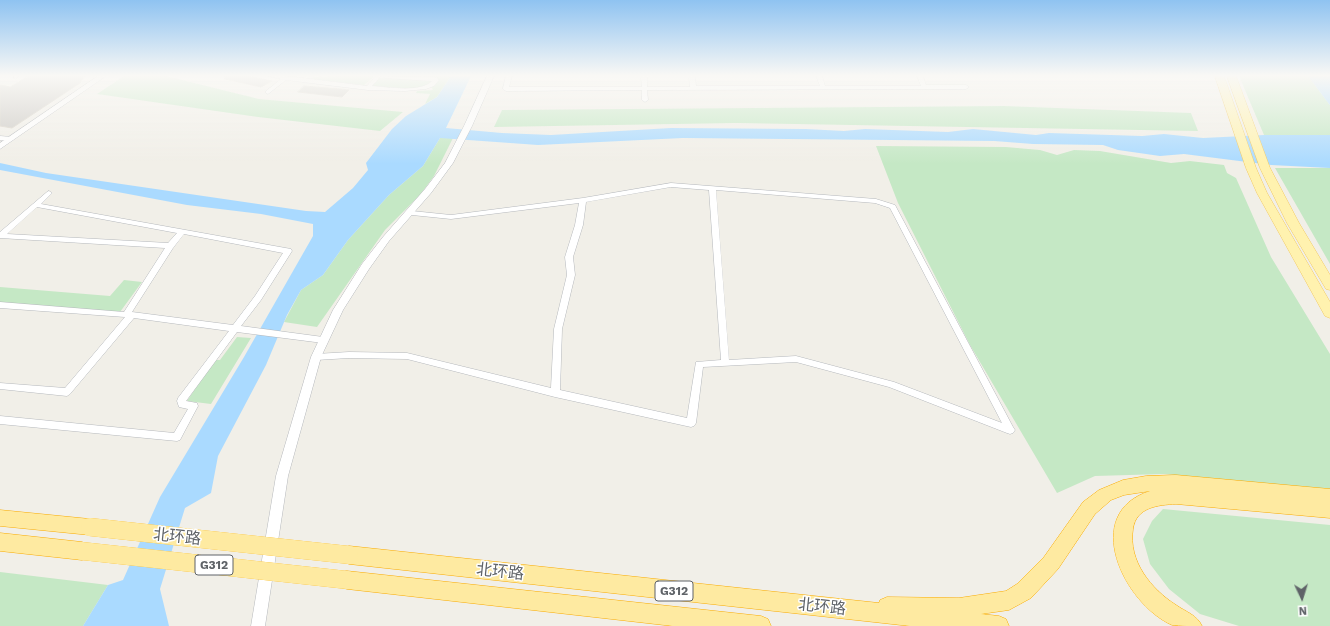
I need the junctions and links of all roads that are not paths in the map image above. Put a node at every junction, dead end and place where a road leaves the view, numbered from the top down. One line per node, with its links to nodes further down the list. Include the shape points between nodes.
1 (61, 105): 8 (street)
2 (478, 105): 14 (street, via 442,173)
3 (1230, 105): 5 (main road)
4 (1242, 105): 6 (main road)
5 (1233, 115): 6 (main road, via 1239,114); 20 (main road, via 1251,168 1278,223)
6 (1247, 119): 18 (main road, via 1265,168)
7 (0, 138): 8 (street)
8 (12, 139): 9 (street)
9 (0, 147)
10 (712, 188): 12 (street, via 671,185); 25 (street); 25 (street, via 876,201 893,207 1010,430 891,384 796,359)
11 (49, 193): 13 (street)
12 (583, 200): 14 (street, via 451,218); 27 (street, via 579,225 569,257 571,275 558,329)
13 (36, 205): 15 (street); 16 (street)
14 (412, 212): 23 (street, via 386,239 349,290)
15 (182, 232): 17 (street); 22 (street, via 288,251 258,298)
16 (0, 236): 17 (street)
17 (170, 246): 21 (street)
18 (1330, 286)
19 (0, 305): 21 (street)
20 (1330, 313)
21 (129, 314): 22 (street); 26 (street, via 67,392)
22 (234, 328): 23 (street); 28 (street, via 181,401 182,404 194,406 177,437)
23 (323, 340): 24 (street)
24 (316, 357): 27 (street, via 407,356); 35 (street, via 282,476)
25 (725, 363): 27 (street, via 699,364 692,423)
26 (0, 386)
27 (555, 393)
28 (0, 420)
29 (1330, 497): 33 (highway, via 1176,483 1123,488 1105,495 1089,508 1051,563 1024,590 1009,600 959,608 909,606)
30 (1330, 510): 34 (highway, via 1176,496 1153,498 1138,505 1126,519 1123,530 1124,551 1130,568 1140,585 1157,604)
31 (0, 518): 33 (highway, 北环路 / G312, bridge)
32 (0, 542): 36 (highway, 北环路 / G312, bridge)
33 (843, 609): 37 (highway, 北环路 / G312)
34 (1185, 622)
35 (258, 626)
36 (760, 626)
37 (999, 626)

